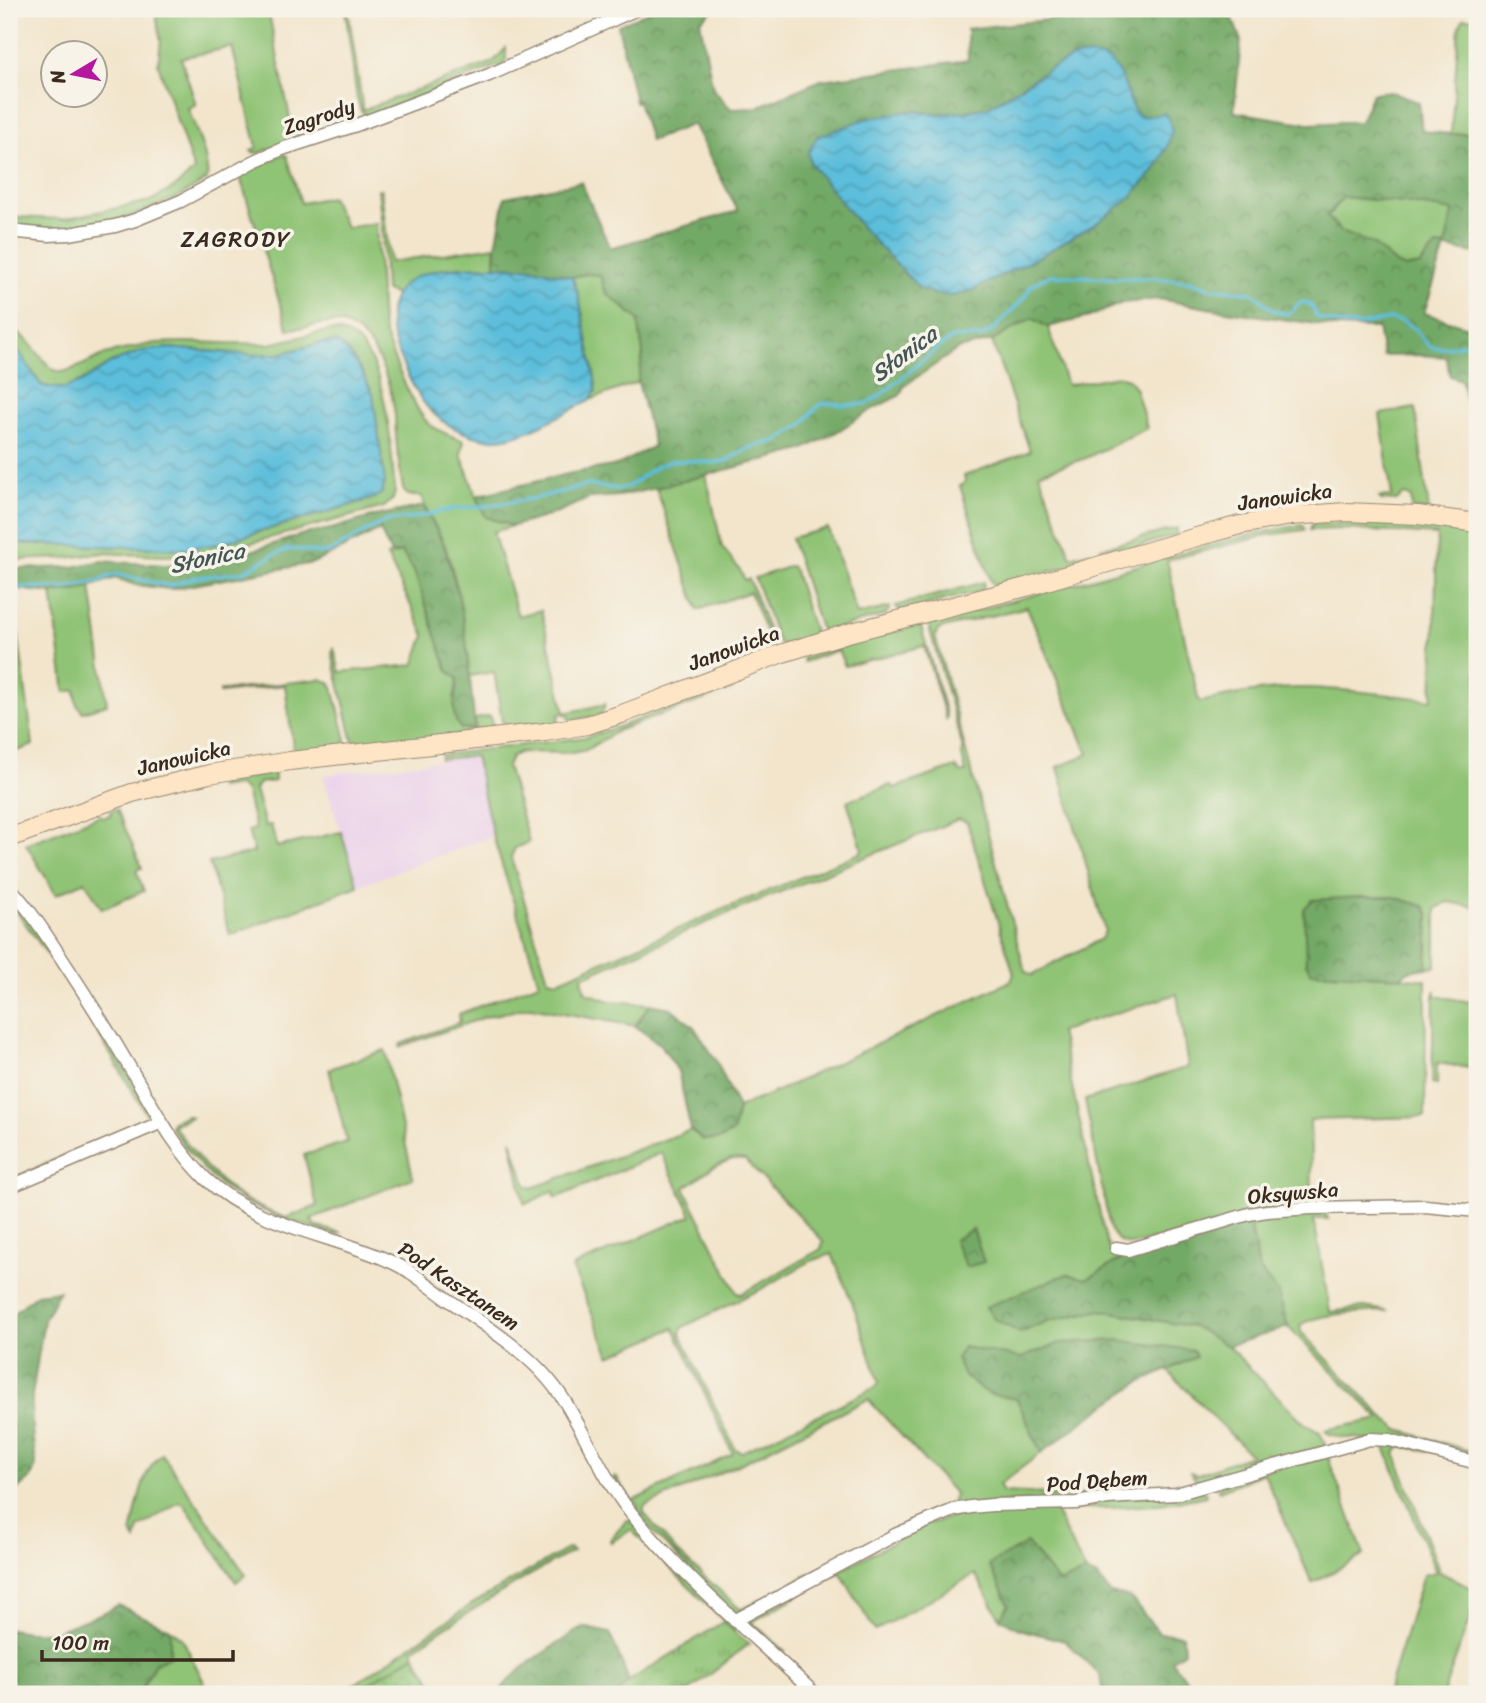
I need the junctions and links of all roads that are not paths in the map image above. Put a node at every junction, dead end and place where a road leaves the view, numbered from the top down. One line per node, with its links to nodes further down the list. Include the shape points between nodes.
1 (637, 9): 2 (street, Zagrody, via 489,75 282,149 135,220 69,234)
2 (9, 231)
3 (1477, 523): 4 (street, Janowicka, via 1346,512 1247,524 848,632 587,725 209,774 125,796)
4 (9, 838)
5 (9, 887): 6 (street, Pod Kasztanem, via 100,1016)
6 (162, 1122): 7 (street); 11 (street, Pod Kasztanem, via 193,1165 234,1202 398,1265 536,1366 564,1400 631,1513)
7 (9, 1187)
8 (1477, 1211): 9 (street, Oksywska, via 1425,1206 1284,1209 1248,1214 1128,1250)
9 (1116, 1248)
10 (1477, 1463): 11 (street, Pod Dębem, via 1370,1439 1176,1494 971,1507 895,1535)
11 (736, 1620): 12 (street, Pod Kasztanem)
12 (815, 1694)

